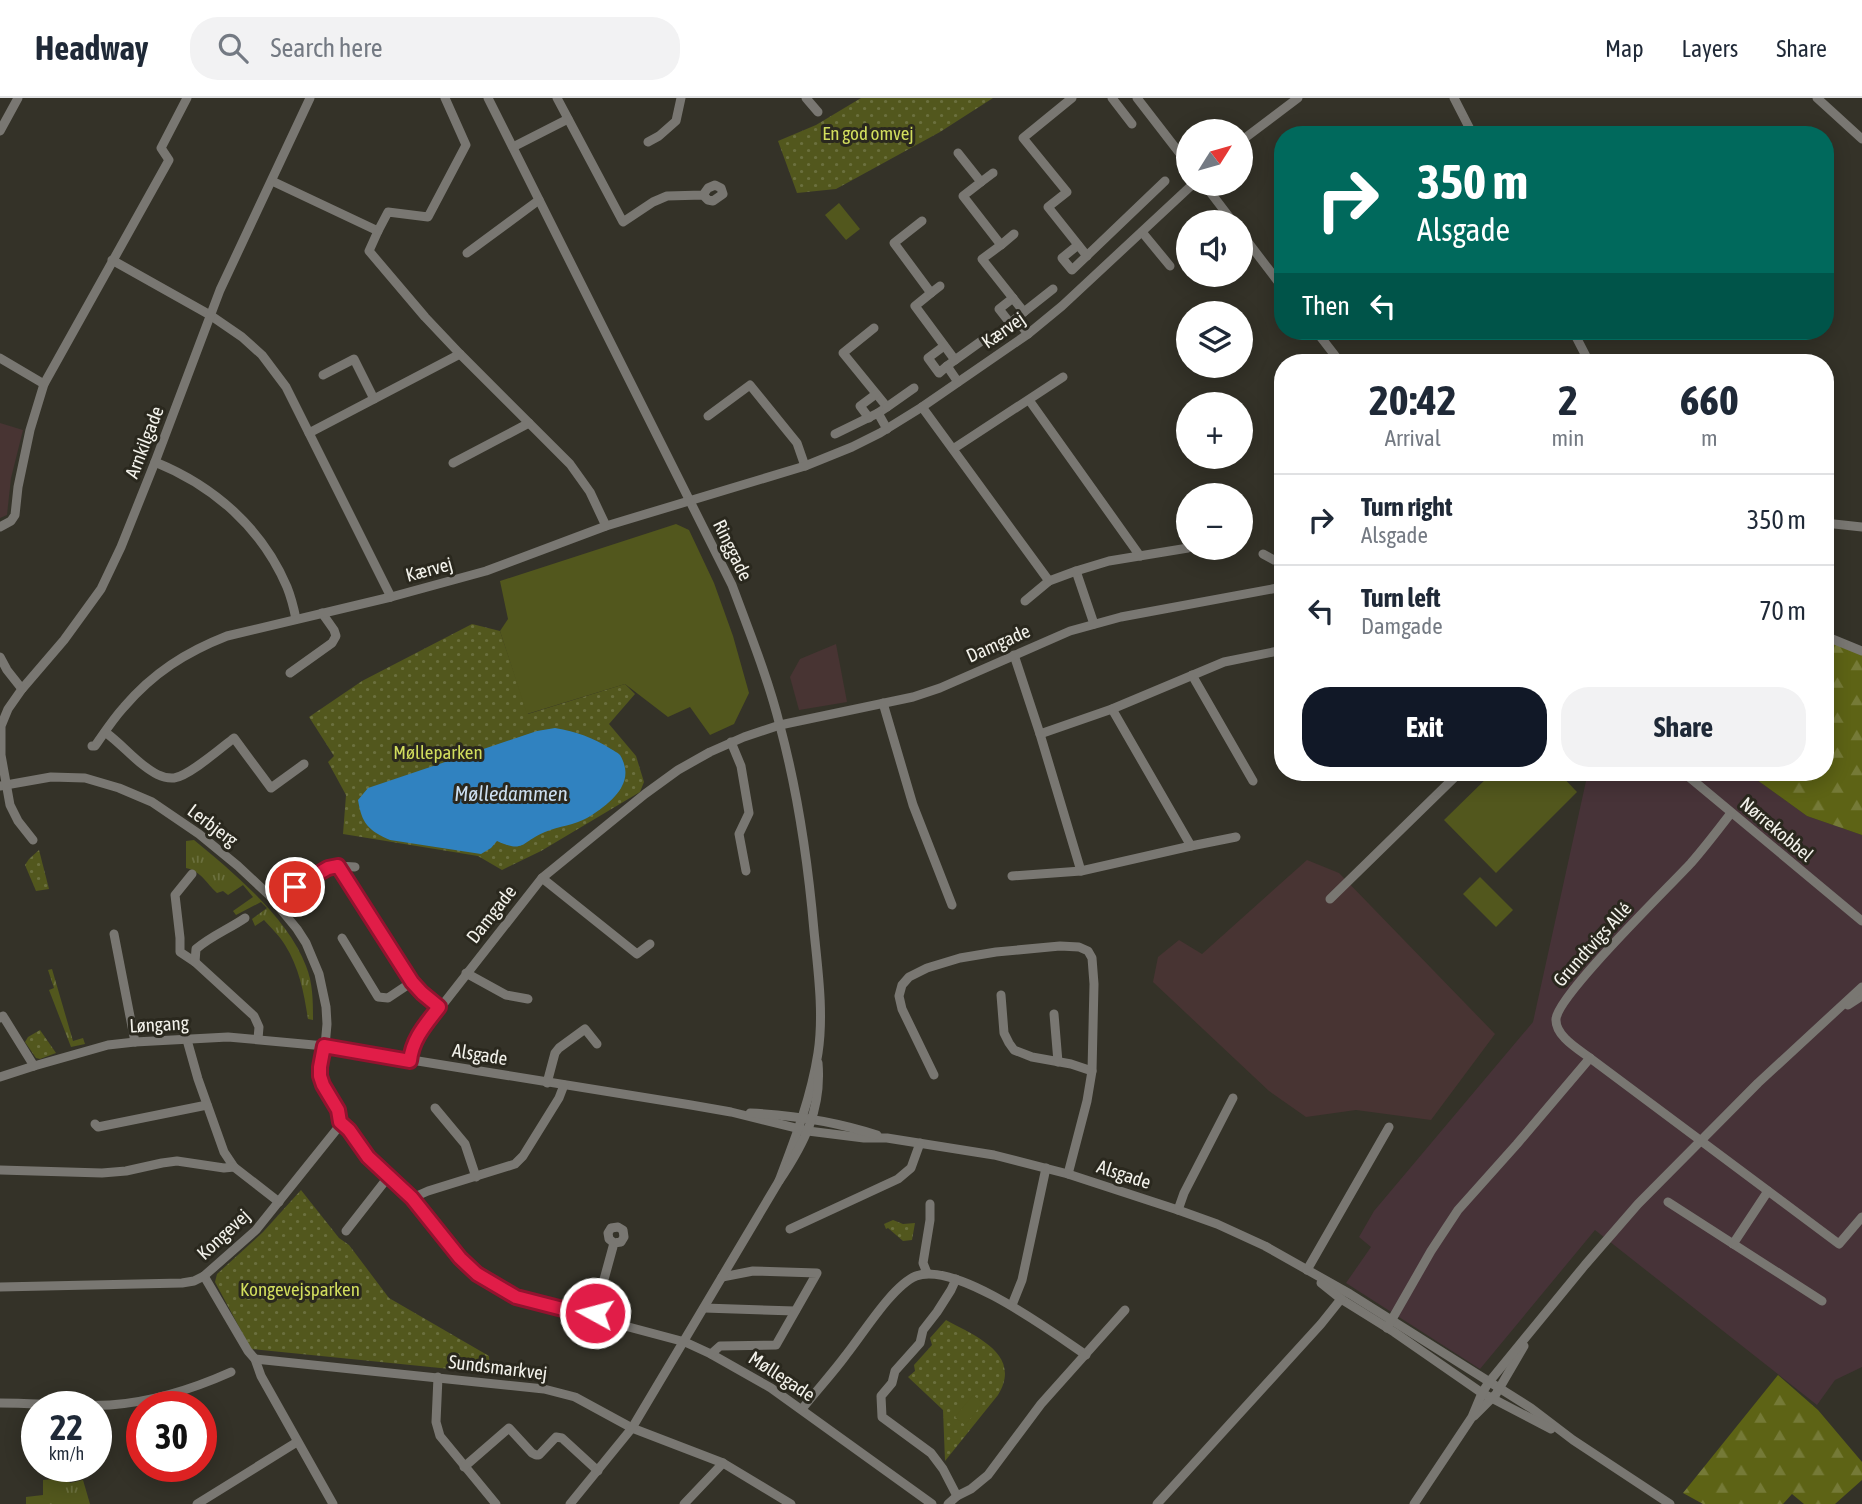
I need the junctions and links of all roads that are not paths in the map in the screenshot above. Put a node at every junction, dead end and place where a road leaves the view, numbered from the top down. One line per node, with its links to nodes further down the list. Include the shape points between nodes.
1 (18, 98): 19 (street)
2 (187, 98): 44 (street, via 161,148 169,160)
3 (310, 98): 27 (street, Arnkilgade)
4 (445, 98): 36 (street, via 466,145 428,217 388,212)
5 (488, 98): 23 (street, Ringgade)
6 (557, 98): 16 (street)
7 (681, 98): 22 (street, via 676,121)
8 (806, 98): 15 (street)
9 (1072, 98): 40 (street, via 1023,138 1066,192 1048,207)
10 (1112, 98): 17 (street)
11 (1137, 98): 24 (street)
12 (1298, 98): 20 (street)
13 (1454, 98): 18 (street)
14 (1817, 98): 21 (street)
15 (818, 112)
16 (568, 119): 23 (street); 30 (street, via 623,222 667,196)
17 (1132, 124)
18 (1468, 126)
19 (0, 131)
20 (1253, 132)
21 (1862, 139)
22 (648, 142)
23 (513, 147): 33 (street, Ringgade)
24 (1176, 148)
25 (958, 153): 29 (street)
26 (993, 173): 29 (street)
27 (272, 181): 36 (street); 54 (street, Arnkilgade)
28 (1166, 181): 43 (street)
29 (981, 182): 39 (street, via 963,196)
30 (703, 195)
31 (1180, 196): 37 (street, Kærvej)
32 (1212, 196): 34 (street)
33 (539, 200): 42 (street); 85 (street, Ringgade)
34 (1224, 210)
35 (922, 221): 51 (street, via 894,243)
36 (377, 231): 61 (street, via 369,251)
37 (1142, 232): 46 (street); 48 (street, Kærvej)
38 (1014, 234): 39 (street)
39 (1001, 244): 52 (street, via 982,259)
40 (1078, 245): 43 (street); 45 (street, via 1062,258 1072,270)
41 (1253, 249): 47 (street)
42 (467, 253)
43 (1087, 256): 45 (street)
44 (112, 260): 54 (street); 68 (street)
45 (1080, 263): 48 (street)
46 (1170, 267)
47 (1274, 276)
48 (1093, 277): 57 (street, Kærvej)
49 (940, 286): 51 (street)
50 (1054, 289): 53 (street)
51 (931, 293): 60 (street, via 915,306)
52 (1013, 298): 53 (street); 55 (street, via 999,309 1010,323)
53 (1024, 312): 55 (street)
54 (210, 315): 79 (street, via 262,355 286,387); 82 (street, Arnkilgade)
55 (1016, 318): 57 (street)
56 (874, 328): 70 (street, via 844,353)
57 (1028, 334): 67 (street, Kærvej)
58 (987, 337): 64 (street)
59 (1323, 340): 62 (street)
60 (944, 346): 64 (street); 64 (street, via 928,358 939,373)
61 (460, 354): 71 (street); 77 (street)
62 (1334, 354)
63 (0, 358): 68 (street)
64 (951, 363): 67 (street)
65 (323, 375): 71 (street, via 354,359)
66 (1063, 377): 72 (street)
67 (958, 382): 74 (street, Kærvej)
68 (44, 384): 88 (street, via 30,430 15,515)
69 (914, 388): 73 (street)
70 (876, 394): 73 (street); 75 (street, via 860,406)
71 (374, 399): 79 (street)
72 (1029, 400): 81 (street); 92 (street)
73 (887, 407): 75 (street)
74 (922, 407): 78 (street, Kærvej); 81 (street)
75 (873, 415): 78 (street); 80 (street)
76 (708, 416): 84 (street, via 750,385 797,443)
77 (529, 423): 83 (street); 87 (street, via 580,477)
78 (887, 429): 84 (street, Kærvej)
79 (309, 433): 97 (street)
80 (835, 434)
81 (953, 449): 95 (street)
82 (155, 462): 100 (street, via 209,490 247,525 289,590); 109 (street, Arnkilgade, via 101,589)
83 (453, 463)
84 (805, 466): 85 (street, Kærvej)
85 (690, 500): 87 (street, Kærvej); 112 (street, Ringgade, via 732,585)
86 (1834, 524): 89 (street)
87 (606, 526): 97 (street, Kærvej, via 486,571)
88 (0, 527)
89 (1862, 527)
90 (1176, 550): 92 (street)
91 (1262, 554): 93 (street)
92 (1140, 556): 94 (street)
93 (1274, 560)
94 (1076, 571): 95 (street); 101 (street)
95 (1049, 581): 98 (street)
96 (1274, 589): 101 (street, Damgade)
97 (391, 597): 99 (street, Kærvej)
98 (1025, 601)
99 (322, 613): 100 (street, Kærvej); 107 (street, via 336,636)
100 (296, 619): 113 (street, Kærvej, via 227,636 181,657 138,692)
101 (1094, 624): 105 (street, Damgade)
102 (1834, 640): 103 (street)
103 (1862, 651)
104 (1274, 652): 108 (street)
105 (1014, 655): 110 (street, Damgade, via 940,688); 114 (street)
106 (0, 657): 109 (street)
107 (290, 673)
108 (1192, 674): 111 (street); 118 (street)
109 (22, 689): 121 (street, Arnkilgade, via 1,726)
110 (883, 703): 112 (street, Damgade); 135 (street, via 913,805)
111 (1112, 709): 114 (street); 125 (street)
112 (780, 725): 115 (street, Damgade); 170 (street, Ringgade, via 809,874 818,978 820,1082)
113 (105, 732): 116 (street, Kærvej); 117 (street, via 141,764 165,777 184,774 234,738 271,788)
114 (1040, 734): 129 (street)
115 (731, 742): 128 (street, via 741,765 749,813 739,834); 132 (street, Damgade, via 678,770)
116 (92, 746)
117 (304, 764)
118 (1253, 781)
119 (1451, 781): 134 (street)
120 (1694, 781): 122 (street, Nørrekobbel)
121 (3, 785): 124 (street, Arnkilgade, via 18,821); 156 (street, Lerbjerg, via 51,777 85,778 152,802 199,834 269,895 306,943 323,990)
122 (1731, 813): 137 (street, Nørrekobbel); 157 (street, Grundtvigs Allé, via 1562,1003 1557,1028)
123 (1236, 837): 125 (street)
124 (33, 840)
125 (1191, 846): 129 (street)
126 (338, 866): 127 (street); 133 (street); 143 (street)
127 (355, 867)
128 (746, 871)
129 (1081, 871): 131 (street)
130 (192, 874): 141 (street, via 175,895 180,952)
131 (1012, 876)
132 (542, 878): 140 (street, via 637,954); 142 (street, Damgade)
133 (283, 895)
134 (1330, 899)
135 (952, 905)
136 (245, 918): 141 (street, via 207,939 196,949)
137 (1862, 923)
138 (114, 934): 154 (street)
139 (342, 938): 143 (street, via 378,997 388,998)
140 (650, 944)
141 (195, 962): 152 (street, via 254,1016)
142 (466, 973): 147 (street, via 506,995); 148 (street, Damgade)
143 (412, 982): 148 (street)
144 (1862, 986): 149 (street)
145 (1001, 995): 159 (street, via 1004,1033 1014,1050)
146 (1862, 996): 149 (street)
147 (528, 999)
148 (439, 1007): 158 (street, Damgade, via 415,1040)
149 (1837, 1011): 176 (street)
150 (1054, 1014): 159 (street)
151 (1, 1015): 160 (street)
152 (258, 1039): 153 (street, Løngang); 156 (street, Løngang)
153 (187, 1040): 154 (street, Løngang); 167 (street)
154 (135, 1042): 160 (street, Løngang)
155 (597, 1044): 164 (street, via 585,1029 559,1048)
156 (324, 1046): 158 (street, Alsgade); 171 (street, Møllegade, via 320,1076)
157 (1590, 1058): 176 (street, Grundtvigs Allé); 208 (street, via 1458,1210)
158 (410, 1061): 164 (street, Alsgade)
159 (1058, 1062): 161 (street)
160 (34, 1066): 163 (street, Løngang)
161 (1092, 1071): 162 (street, via 1092,958 1079,947 1060,946 960,958 909,977 899,996 902,1009); 181 (street)
162 (933, 1075)
163 (0, 1077)
164 (547, 1083): 165 (street, Alsgade)
165 (564, 1085): 169 (street, Alsgade); 183 (street, via 523,1156 508,1167)
166 (1233, 1098): 189 (street)
167 (207, 1105): 172 (street); 178 (street)
168 (435, 1108): 183 (street, via 465,1144)
169 (731, 1112): 170 (street, Alsgade); 174 (street, Alsgade)
170 (808, 1119): 174 (street, Ringgade); 175 (street, Alsgade)
171 (340, 1122): 182 (street, Møllegade); 186 (street, Kongevej)
172 (95, 1124)
173 (1389, 1127): 195 (street)
174 (803, 1130): 175 (street, Alsgade); 198 (street, Ringgade, via 779,1181)
175 (887, 1138): 177 (street, Alsgade)
176 (1701, 1142): 184 (street, Grundtvigs Allé); 209 (street, via 1637,1204)
177 (920, 1143): 179 (street, Alsgade); 191 (street, via 911,1168 898,1179)
178 (233, 1167): 180 (street, via 177,1161 126,1171); 186 (street)
179 (1046, 1168): 181 (street, Alsgade); 203 (street, via 1022,1280)
180 (0, 1170)
181 (1068, 1174): 189 (street, Alsgade)
182 (388, 1176): 185 (street, Møllegade); 192 (street)
183 (476, 1177): 185 (street)
184 (1768, 1191): 190 (street, Grundtvigs Allé, via 1839,1244); 194 (street)
185 (412, 1198): 207 (street, Møllegade, via 477,1274 516,1297)
186 (279, 1202): 197 (street, Kongevej, via 256,1230)
187 (1668, 1202): 194 (street)
188 (930, 1204): 196 (street, via 923,1263)
189 (1178, 1210): 195 (street, Alsgade, via 1238,1233)
190 (1862, 1217)
191 (790, 1229)
192 (345, 1231)
193 (614, 1243): 207 (street)
194 (1733, 1244): 202 (street)
195 (1307, 1270): 201 (street, Alsgade); 208 (street, Alsgade, via 1350,1294)
196 (927, 1273): 199 (street); 219 (street, via 895,1292)
197 (204, 1276): 200 (street, Kongevej, via 182,1283); 213 (street)
198 (722, 1277): 204 (street, Ringgade); 206 (street, via 753,1271 817,1273)
199 (956, 1279): 203 (street); 227 (street, via 923,1330 920,1343 895,1371 881,1396 882,1417 931,1453)
200 (0, 1287)
201 (1341, 1299): 208 (street, Alsgade); 236 (street)
202 (1822, 1301)
203 (1012, 1305): 212 (street)
204 (704, 1308): 206 (street); 210 (street, Ringgade)
205 (1125, 1310): 212 (street)
206 (795, 1311): 211 (street, via 776,1345 720,1346)
207 (594, 1317): 210 (street, Møllegade)
208 (1389, 1324): 216 (street, Alsgade); 216 (street, Alsgade, via 1433,1358)
209 (1535, 1327): 216 (street); 217 (street)
210 (685, 1342): 211 (street, Møllegade); 221 (street, Ringgade)
211 (711, 1354): 219 (street, Møllegade)
212 (1086, 1355): 227 (street, via 1041,1404 988,1475)
213 (255, 1359): 215 (street, Sundsmarkvej); 223 (street)
214 (230, 1372): 218 (street, via 198,1386 110,1405)
215 (438, 1377): 221 (street, Sundsmarkvej, via 561,1392); 225 (street, via 436,1422 440,1436)
216 (1485, 1388): 217 (street); 220 (street)
217 (1496, 1394): 220 (street); 222 (street); 222 (street, via 1531,1408)
218 (0, 1403)
219 (802, 1409): 234 (street, Møllegade)
220 (1472, 1417): 237 (street)
221 (632, 1428): 224 (street, Sundsmarkvej); 226 (street, Ringgade)
222 (1573, 1440): 238 (street)
223 (297, 1442): 228 (street); 229 (street)
224 (723, 1463): 232 (street); 233 (street, Sundsmarkvej)
225 (464, 1466): 226 (street, via 509,1429 536,1455 556,1437 562,1438); 230 (street)
226 (598, 1471): 231 (street, Ringgade)
227 (957, 1496): 235 (street)
228 (197, 1504)
229 (333, 1504)
230 (496, 1504)
231 (570, 1504)
232 (684, 1504)
233 (791, 1504)
234 (932, 1504)
235 (948, 1504)
236 (1157, 1504)
237 (1414, 1504)
238 (1670, 1504)

